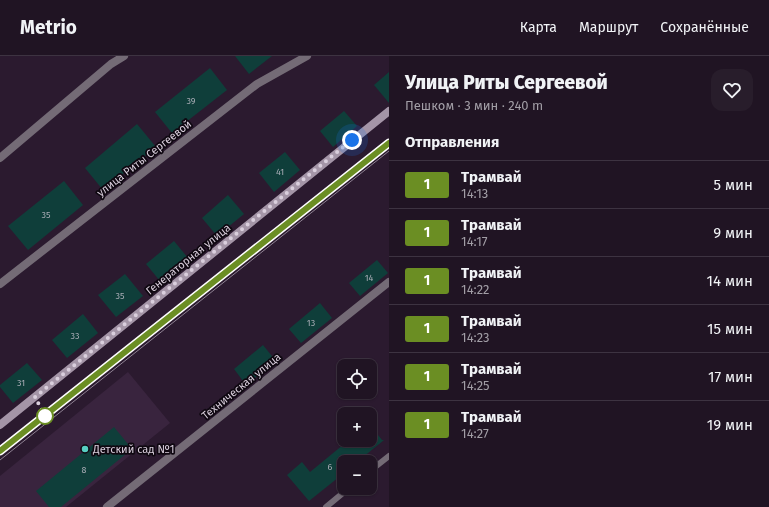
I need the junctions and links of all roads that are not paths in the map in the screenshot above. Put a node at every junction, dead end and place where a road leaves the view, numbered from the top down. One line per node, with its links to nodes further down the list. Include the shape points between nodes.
1 (124, 56): 4 (street, via 111,64)
2 (307, 56): 6 (street, улица Риты Сергеевой, via 257,84)
3 (389, 111): 7 (main road, Генераторная улица)
4 (0, 158)
5 (389, 282): 11 (street, Техническая улица)
6 (0, 284)
7 (0, 425)
8 (389, 456): 9 (lane)
9 (377, 466)
10 (341, 495): 12 (lane)
11 (107, 507)
12 (326, 507)

